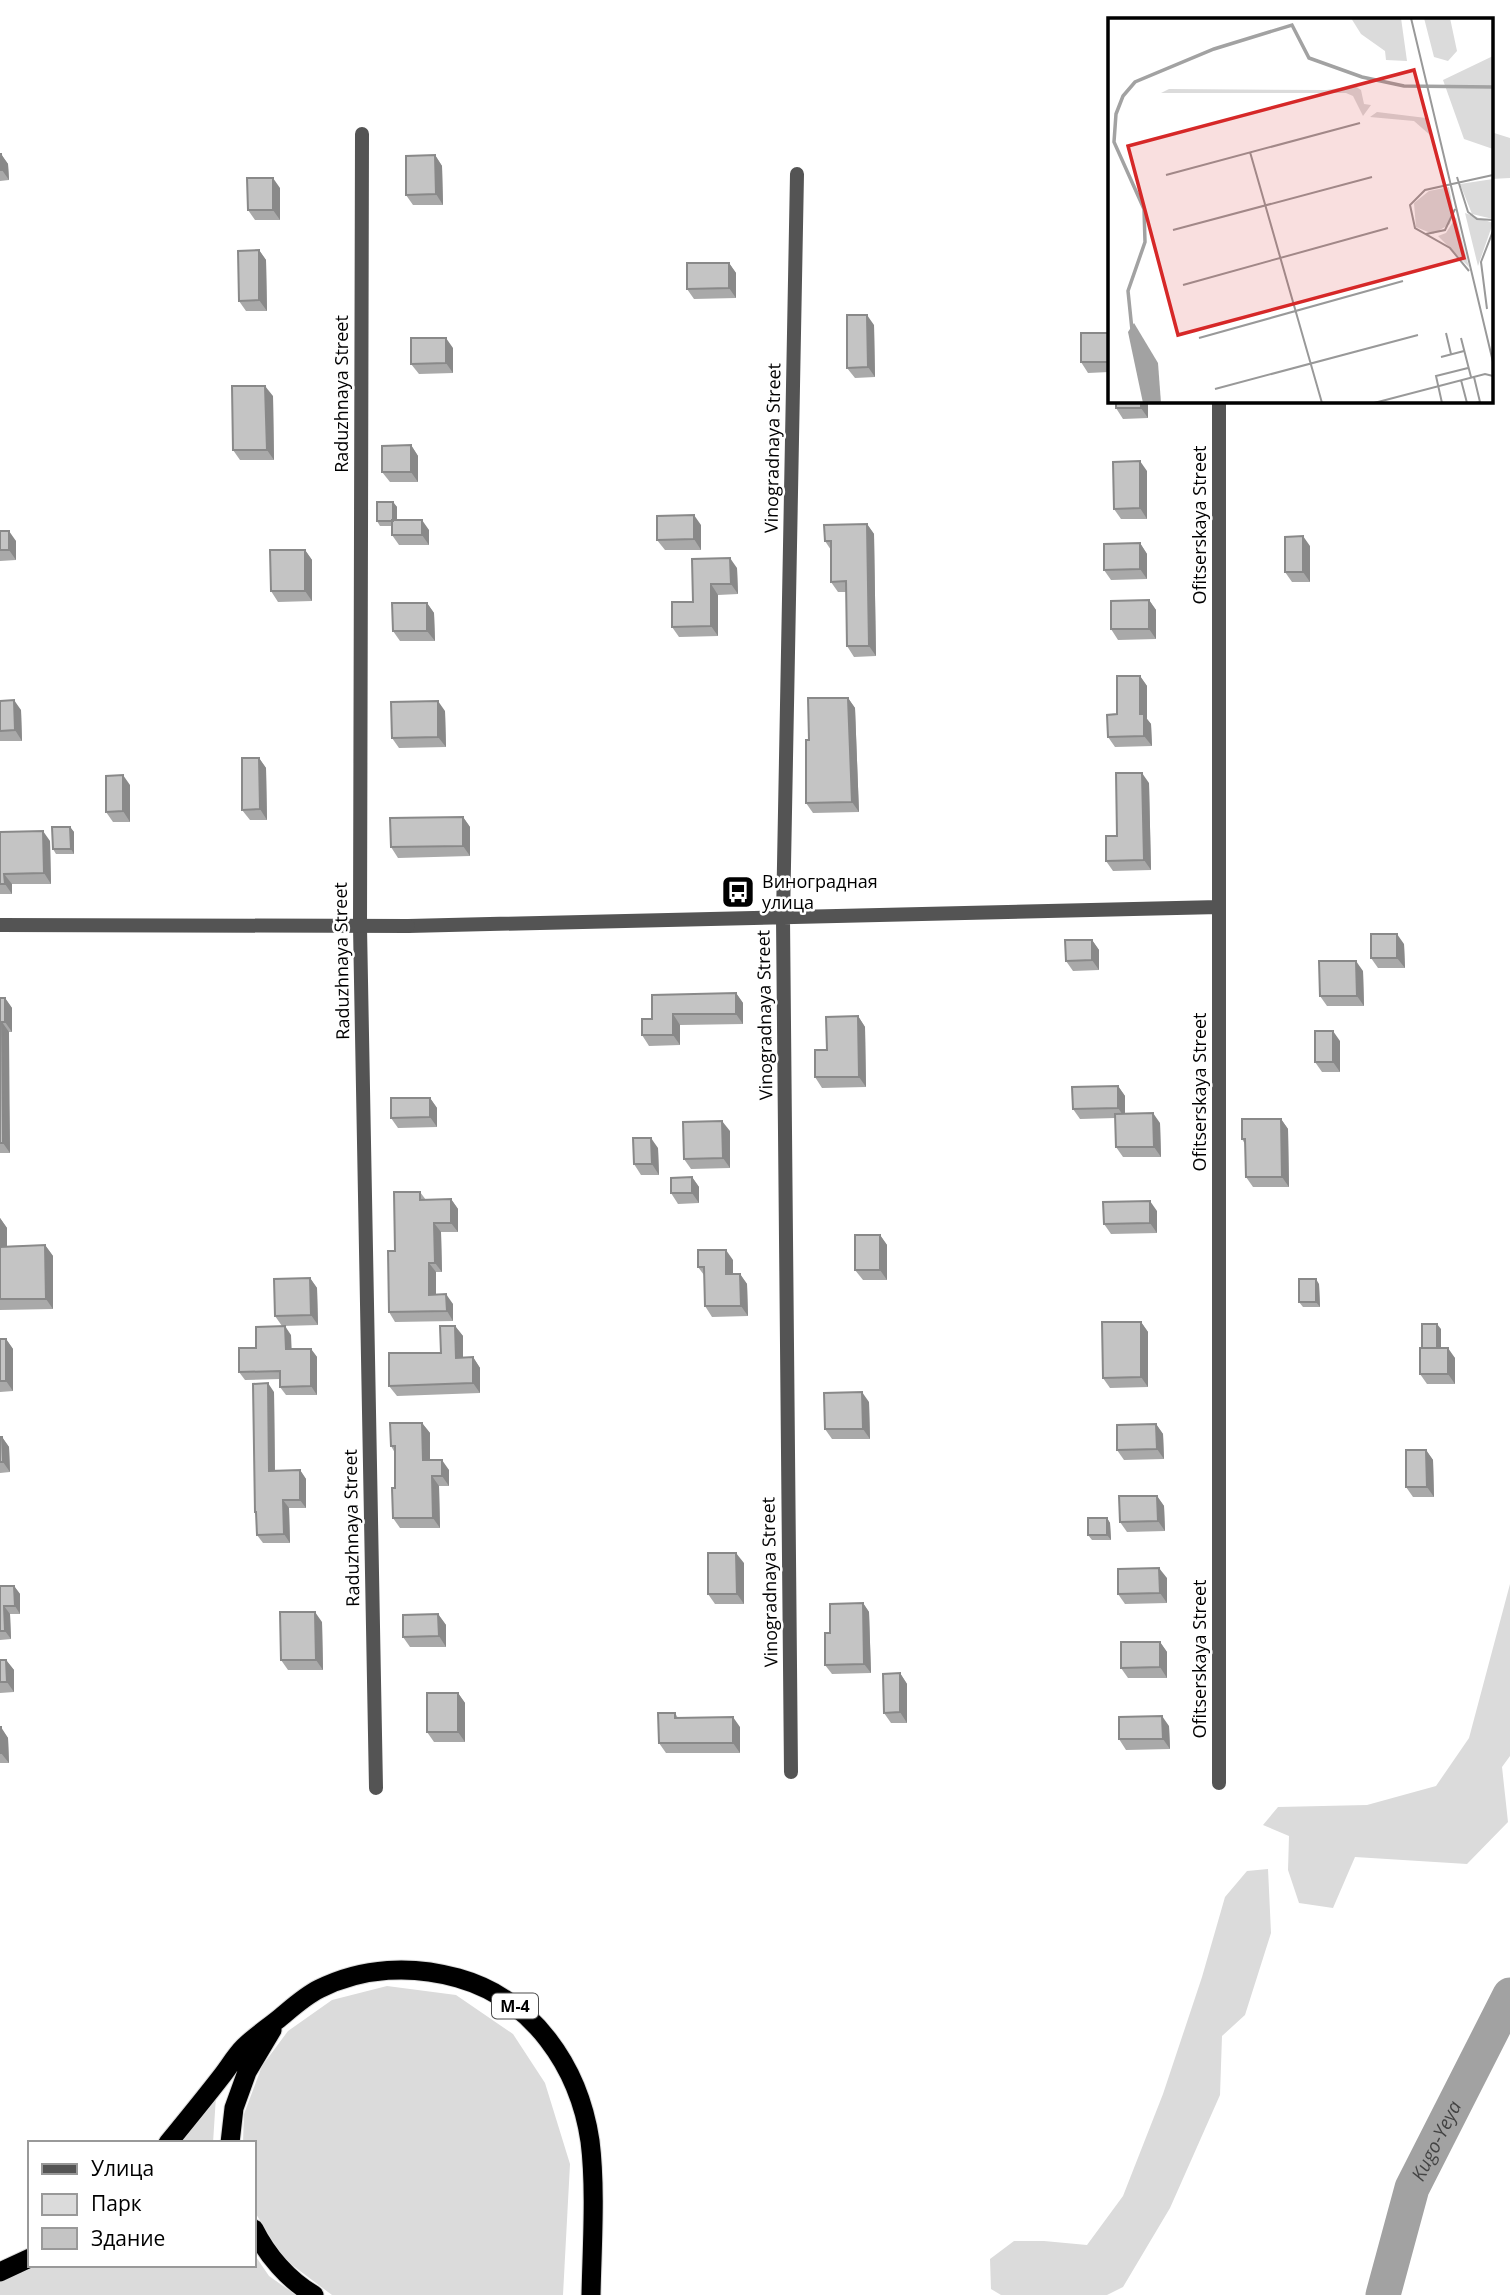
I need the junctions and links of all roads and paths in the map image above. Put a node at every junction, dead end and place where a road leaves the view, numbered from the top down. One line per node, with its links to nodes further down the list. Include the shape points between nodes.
1 (362, 134): 7 (street, Raduzhnaya Street)
2 (797, 174): 5 (street, Vinogradnaya Street)
3 (1219, 402): 4 (street, Ofitserskaya Street)
4 (1219, 907): 5 (street); 9 (street, Ofitserskaya Street)
5 (783, 918): 7 (street); 8 (street, Vinogradnaya Street)
6 (0, 925): 7 (street)
7 (360, 927): 10 (street, Raduzhnaya Street)
8 (791, 1772)
9 (1219, 1783)
10 (376, 1787)
11 (278, 2020): 12 (highway, М-4, via 244,2048); 13 (highway, М-4, via 247,2072 234,2108); 18 (highway, М-4, via 319,1990 350,1977 412,1969 473,1982 530,2017 567,2068 582,2105 590,2143)
12 (170, 2141)
13 (230, 2141)
14 (256, 2233): 17 (highway, via 282,2270)
15 (28, 2259): 16 (highway)
16 (0, 2272)
17 (314, 2295)
18 (591, 2295)

